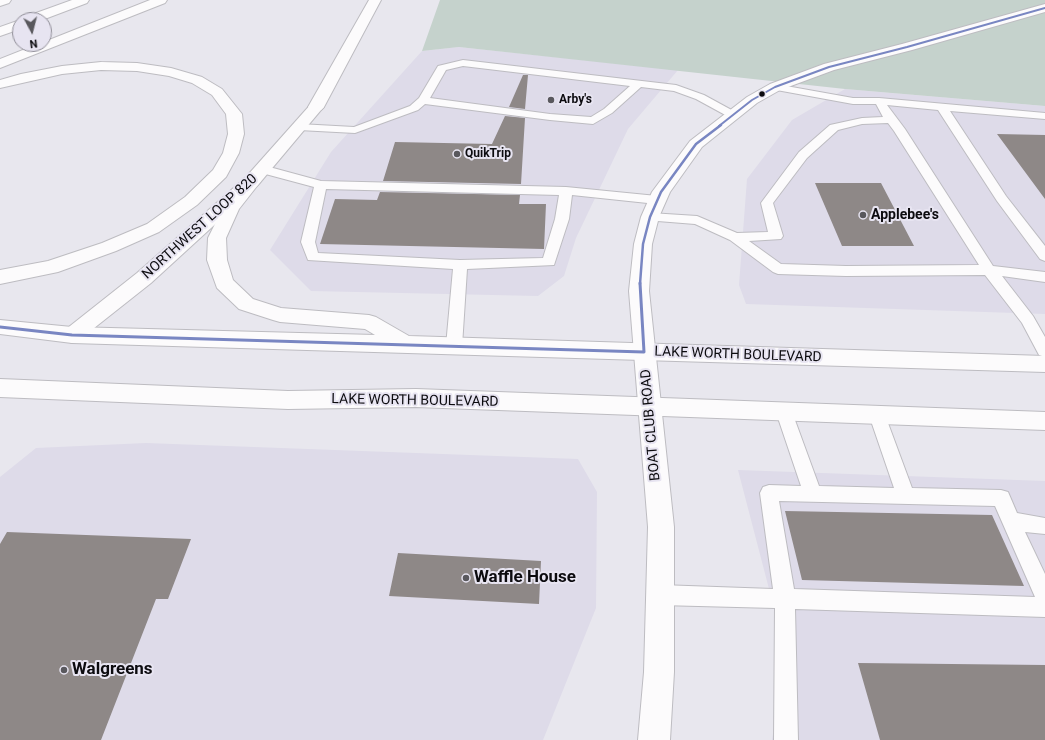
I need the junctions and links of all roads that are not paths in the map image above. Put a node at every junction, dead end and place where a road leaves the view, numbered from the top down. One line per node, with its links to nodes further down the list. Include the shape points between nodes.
1 (5, 0): 5 (main road)
2 (83, 0): 7 (main road)
3 (161, 0): 10 (main road)
4 (375, 0): 20 (main road, NORTHWEST LOOP 820, via 316,107)
5 (0, 2)
6 (1045, 8): 13 (main road, BOAT CLUB ROAD, via 829,67)
7 (51, 12)
8 (12, 27): 9 (main road)
9 (0, 32)
10 (0, 64)
11 (0, 84): 30 (main road, via 62,70 101,66 171,72 197,80 217,92 234,114 236,134 231,153 220,173 191,202 153,228 109,247 51,267)
12 (638, 84): 14 (lane, via 593,121); 14 (lane, via 463,63 442,68); 17 (lane, via 676,88 700,97)
13 (775, 87): 15 (lane, via 853,101); 17 (main road, BOAT CLUB ROAD)
14 (423, 100): 20 (lane, via 414,108 355,130)
15 (879, 101): 16 (lane); 19 (lane)
16 (941, 106): 18 (lane); 27 (lane, via 1001,198)
17 (733, 115): 24 (main road, BOAT CLUB ROAD, via 696,144)
18 (1045, 116)
19 (892, 120): 26 (lane, via 834,127 803,155 767,202 776,236); 29 (lane)
20 (299, 127): 21 (main road, NORTHWEST LOOP 820)
21 (257, 175): 22 (lane); 33 (main road, NORTHWEST LOOP 820, via 144,278); 34 (main road, via 231,208 217,238 218,260 224,283 246,304 280,315 369,322)
22 (321, 185): 23 (lane); 28 (lane, via 308,242 313,257)
23 (566, 191): 24 (lane); 28 (lane, via 562,219 549,262)
24 (657, 200): 25 (main road, BOAT CLUB ROAD)
25 (650, 217): 26 (lane, via 697,220); 37 (main road, BOAT CLUB ROAD, via 643,244 639,291)
26 (735, 237): 29 (lane, via 778,269)
27 (1045, 256)
28 (460, 265): 35 (lane)
29 (989, 270): 31 (lane); 36 (lane, via 1028,320)
30 (0, 277)
31 (1045, 277)
32 (0, 327): 33 (main road, LAKE WORTH BOULEVARD)
33 (72, 335): 34 (main road, LAKE WORTH BOULEVARD)
34 (404, 344): 35 (main road, LAKE WORTH BOULEVARD)
35 (454, 346): 37 (main road, LAKE WORTH BOULEVARD)
36 (1045, 351)
37 (644, 352): 38 (main road, LAKE WORTH BOULEVARD); 40 (main road, BOAT CLUB ROAD)
38 (1045, 364)
39 (0, 388): 40 (main road, LAKE WORTH BOULEVARD, via 288,400 416,398)
40 (650, 407): 41 (main road, LAKE WORTH BOULEVARD); 48 (main road, BOAT CLUB ROAD, via 661,527)
41 (784, 412): 42 (main road, LAKE WORTH BOULEVARD); 44 (lane)
42 (877, 415): 43 (main road, LAKE WORTH BOULEVARD); 45 (lane)
43 (1045, 421)
44 (812, 494): 45 (lane); 50 (lane, via 768,493)
45 (906, 496): 46 (lane, via 1001,498)
46 (1011, 521): 47 (lane); 49 (lane)
47 (1045, 526)
48 (660, 595): 50 (lane); 52 (main road, BOAT CLUB ROAD, via 659,672)
49 (1045, 596)
50 (785, 598): 51 (lane); 53 (lane)
51 (1045, 607)
52 (654, 740)
53 (786, 740)

